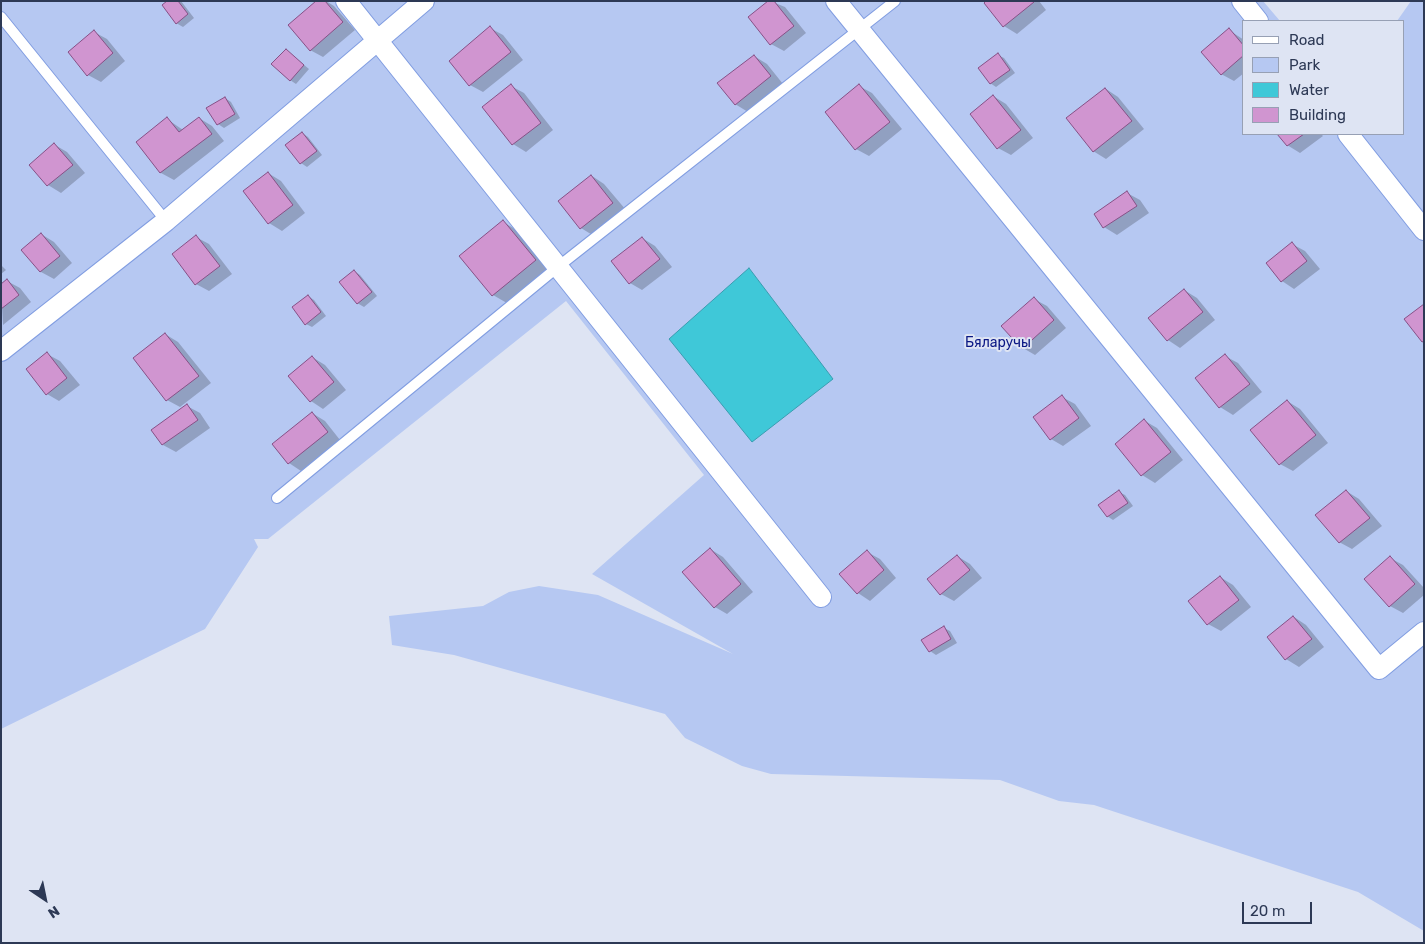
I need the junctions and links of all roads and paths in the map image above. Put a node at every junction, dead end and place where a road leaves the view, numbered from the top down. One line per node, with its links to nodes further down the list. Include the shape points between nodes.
1 (346, 1): 9 (street)
2 (424, 1): 9 (street)
3 (836, 1): 8 (street)
4 (895, 1): 8 (lane)
5 (1242, 1): 7 (street)
6 (1, 17): 11 (lane)
7 (1257, 20)
8 (859, 30): 13 (lane); 17 (street, via 1378,669)
9 (378, 39): 11 (street); 13 (street)
10 (1349, 135): 12 (street)
11 (166, 221): 14 (street)
12 (1424, 230)
13 (559, 266): 15 (lane); 16 (street)
14 (1, 351)
15 (277, 498)
16 (821, 597)
17 (1424, 632)

